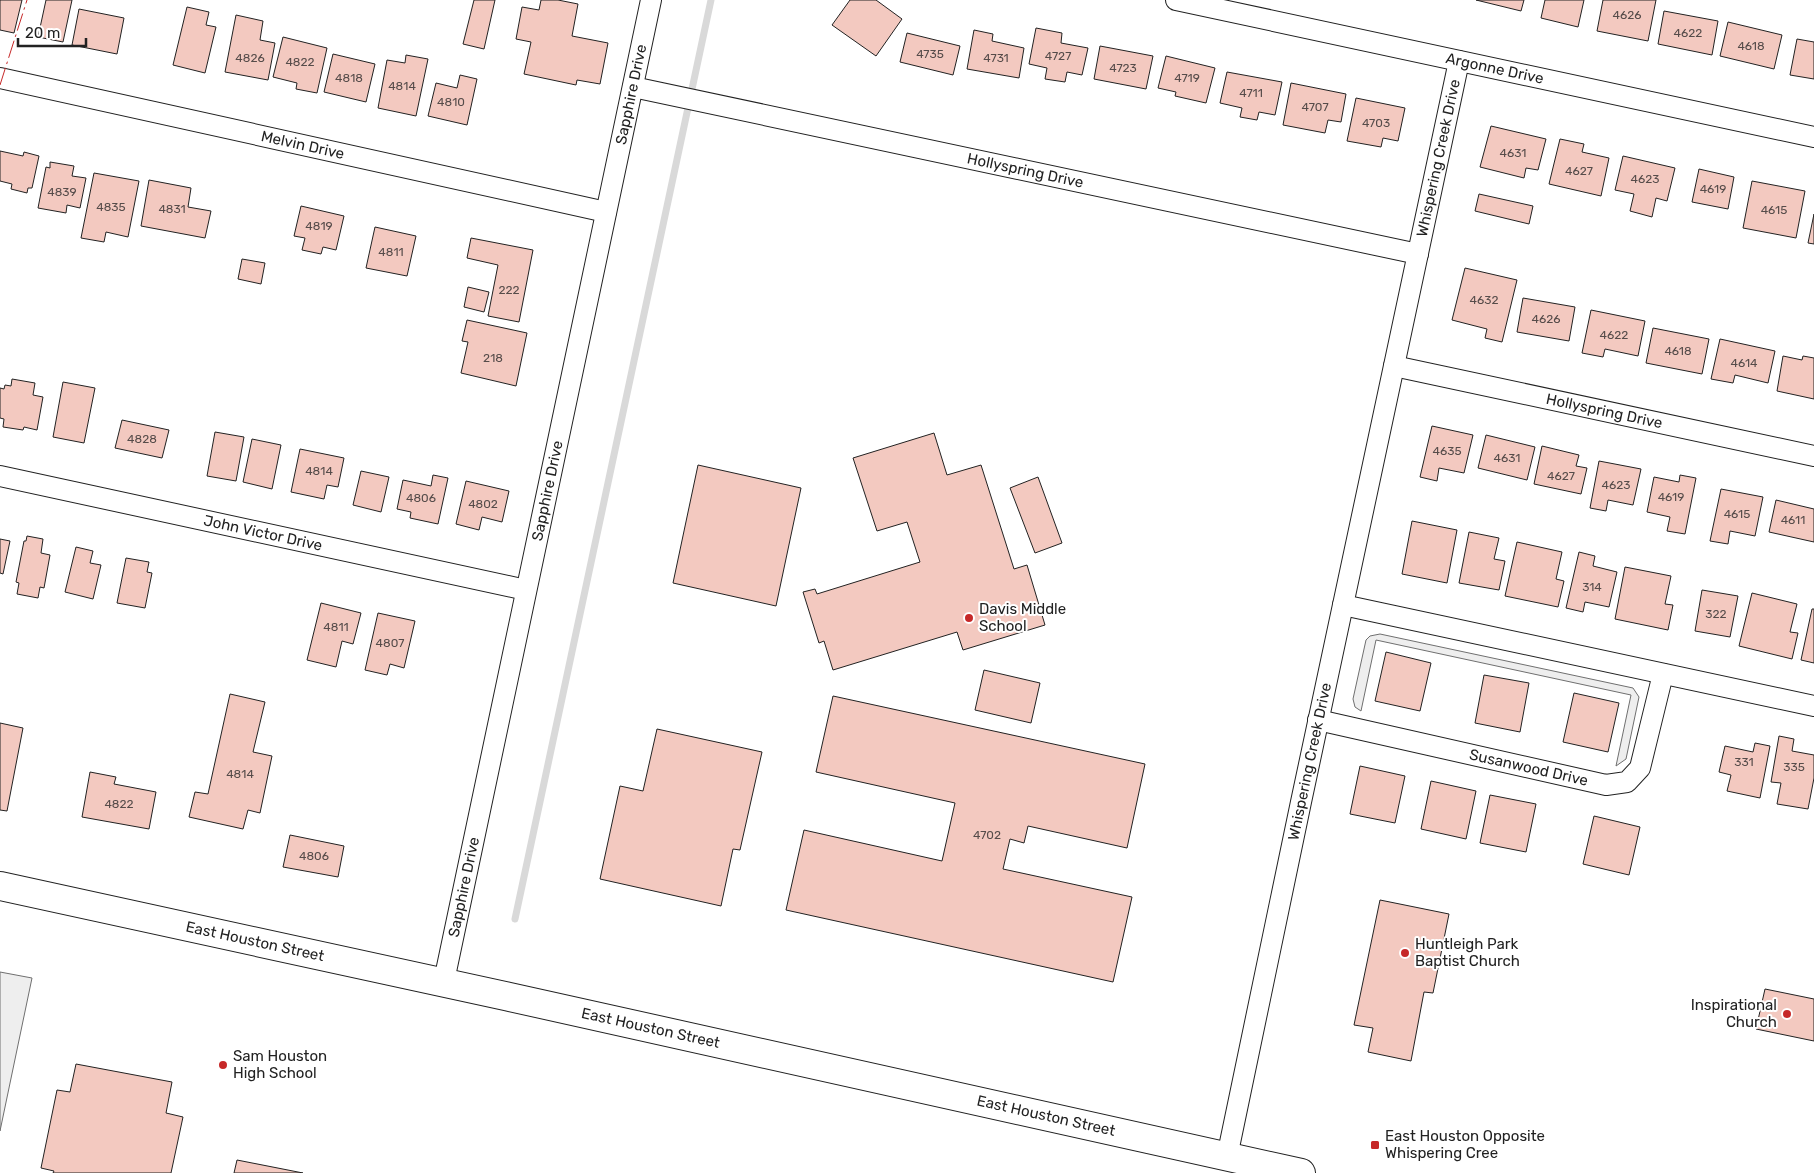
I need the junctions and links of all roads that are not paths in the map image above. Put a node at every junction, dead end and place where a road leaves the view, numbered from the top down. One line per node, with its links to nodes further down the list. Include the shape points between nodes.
1 (651, 0): 5 (street, Sapphire Drive)
2 (1176, 0): 3 (street, Argonne Drive)
3 (1459, 61): 6 (street, Argonne Drive); 8 (street, Whispering Creek Drive)
4 (0, 78): 7 (street, Melvin Drive)
5 (633, 87): 7 (street, Sapphire Drive); 8 (street, Hollyspring Drive)
6 (1814, 137)
7 (606, 212): 12 (street, Sapphire Drive)
8 (1418, 254): 9 (street, Whispering Creek Drive)
9 (1394, 366): 10 (street, Hollyspring Drive); 13 (street, Whispering Creek Drive)
10 (1814, 456)
11 (0, 476): 12 (street, John Victor Drive)
12 (526, 590): 18 (street, Sapphire Drive)
13 (1343, 605): 14 (street); 16 (street, Whispering Creek Drive)
14 (1663, 674): 15 (street); 16 (street, Susanwood Drive, via 1640,768 1627,782 1606,785)
15 (1814, 706)
16 (1318, 720): 19 (street, Whispering Creek Drive)
17 (0, 886): 18 (main road, East Houston Street)
18 (444, 982): 19 (main road, East Houston Street)
19 (1228, 1157): 20 (main road, East Houston Street)
20 (1301, 1173)

